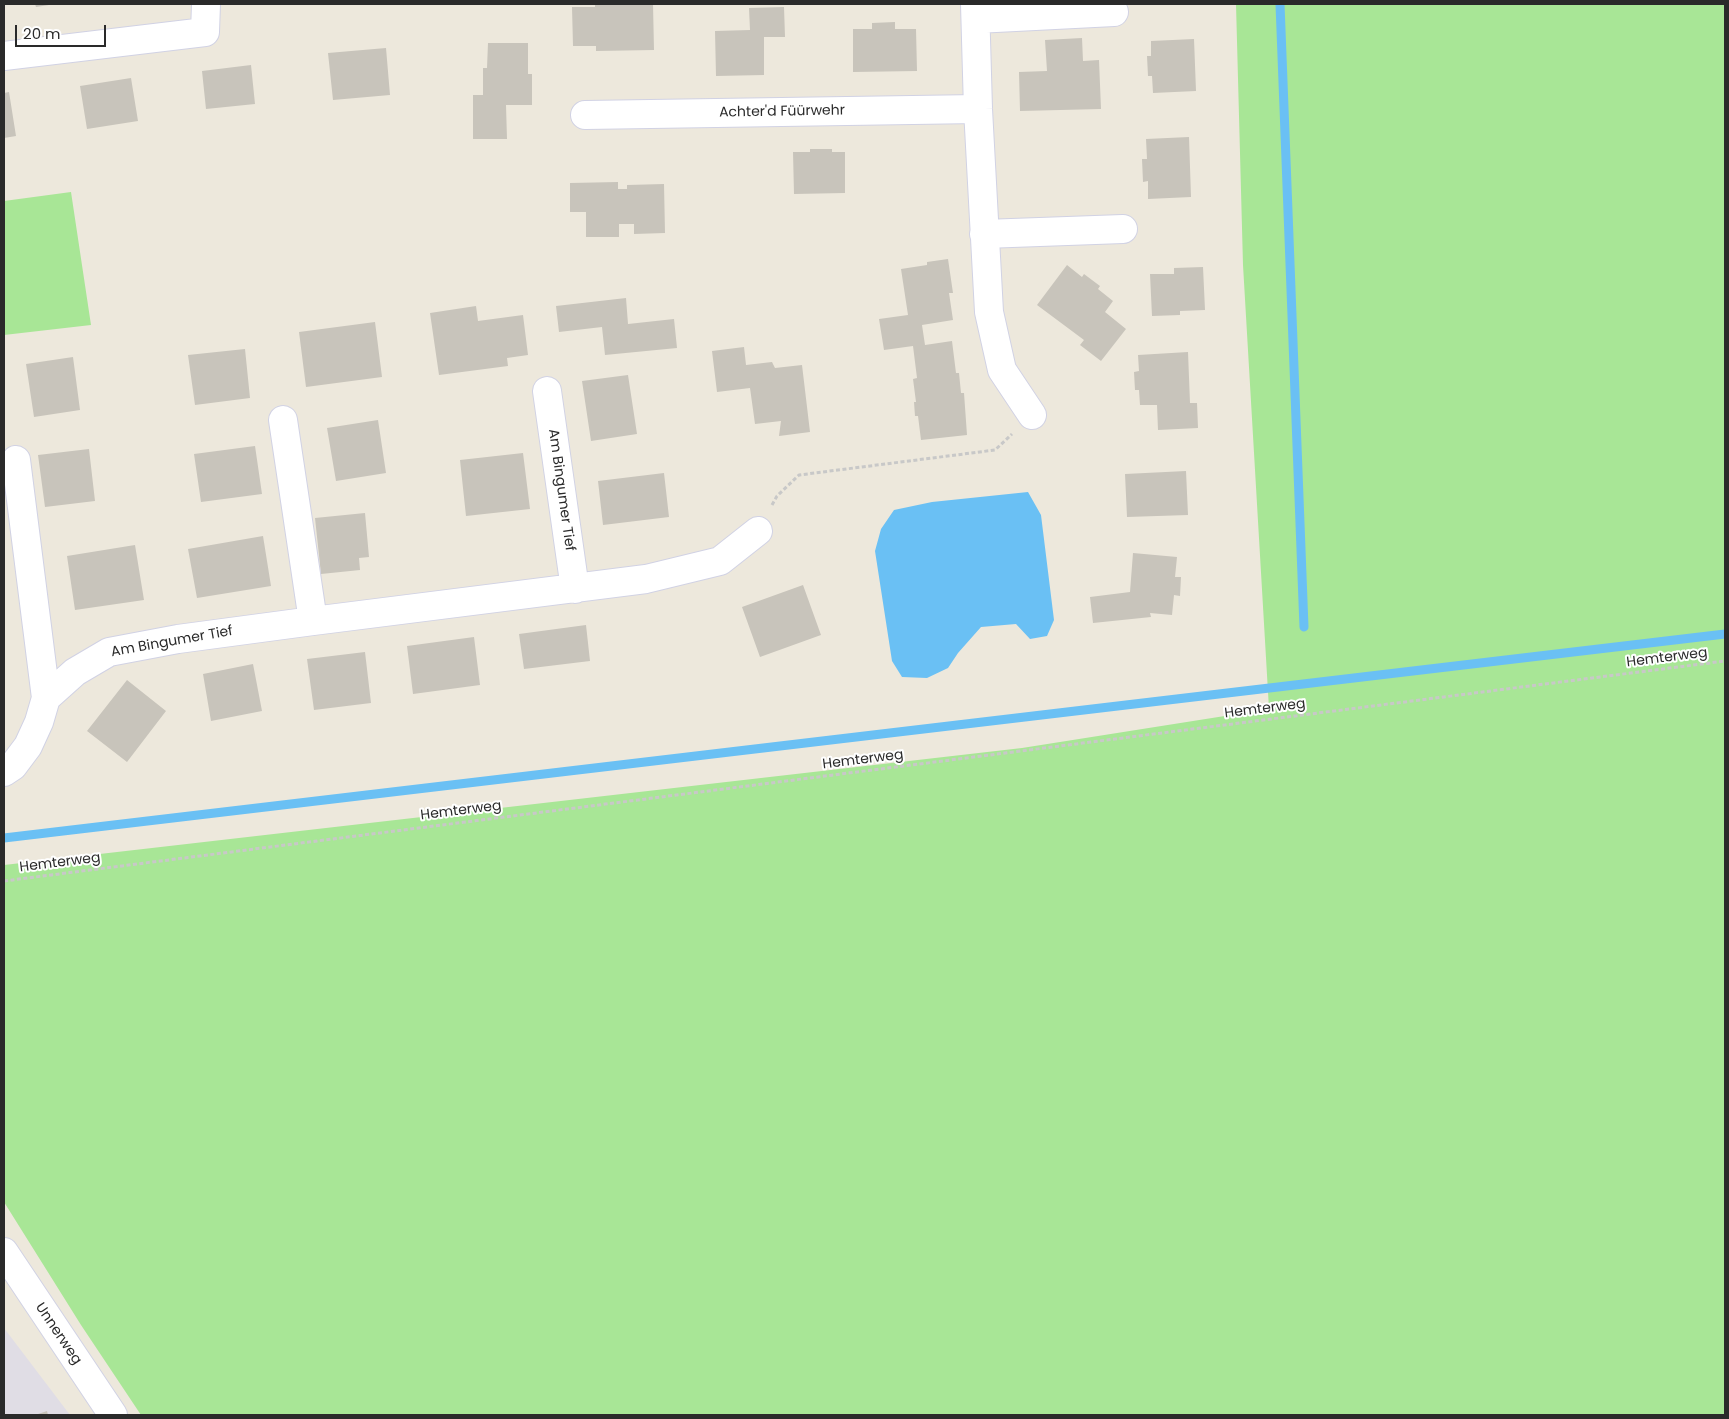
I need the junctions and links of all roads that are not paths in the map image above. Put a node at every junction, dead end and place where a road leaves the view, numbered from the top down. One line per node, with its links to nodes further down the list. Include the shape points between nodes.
1 (206, 4): 4 (street, via 205,32)
2 (975, 12): 3 (street); 5 (street)
3 (1114, 12)
4 (4, 56)
5 (978, 109): 6 (street, Achter'd Füürwehr); 8 (street)
6 (585, 115)
7 (1123, 229): 8 (street)
8 (984, 234): 10 (street, via 989,312 1002,370)
9 (547, 391): 14 (street, Am Bingumer Tief)
10 (1032, 415)
11 (283, 420): 15 (street)
12 (16, 460): 16 (street)
13 (758, 531): 14 (street, Am Bingumer Tief, via 720,561 646,579)
14 (574, 589): 15 (street, Am Bingumer Tief)
15 (313, 620): 16 (street, Am Bingumer Tief, via 109,652 75,672)
16 (46, 698): 17 (street, via 28,746 13,766)
17 (4, 772)
18 (4, 1252): 19 (street, Unnerweg)
19 (113, 1415)

